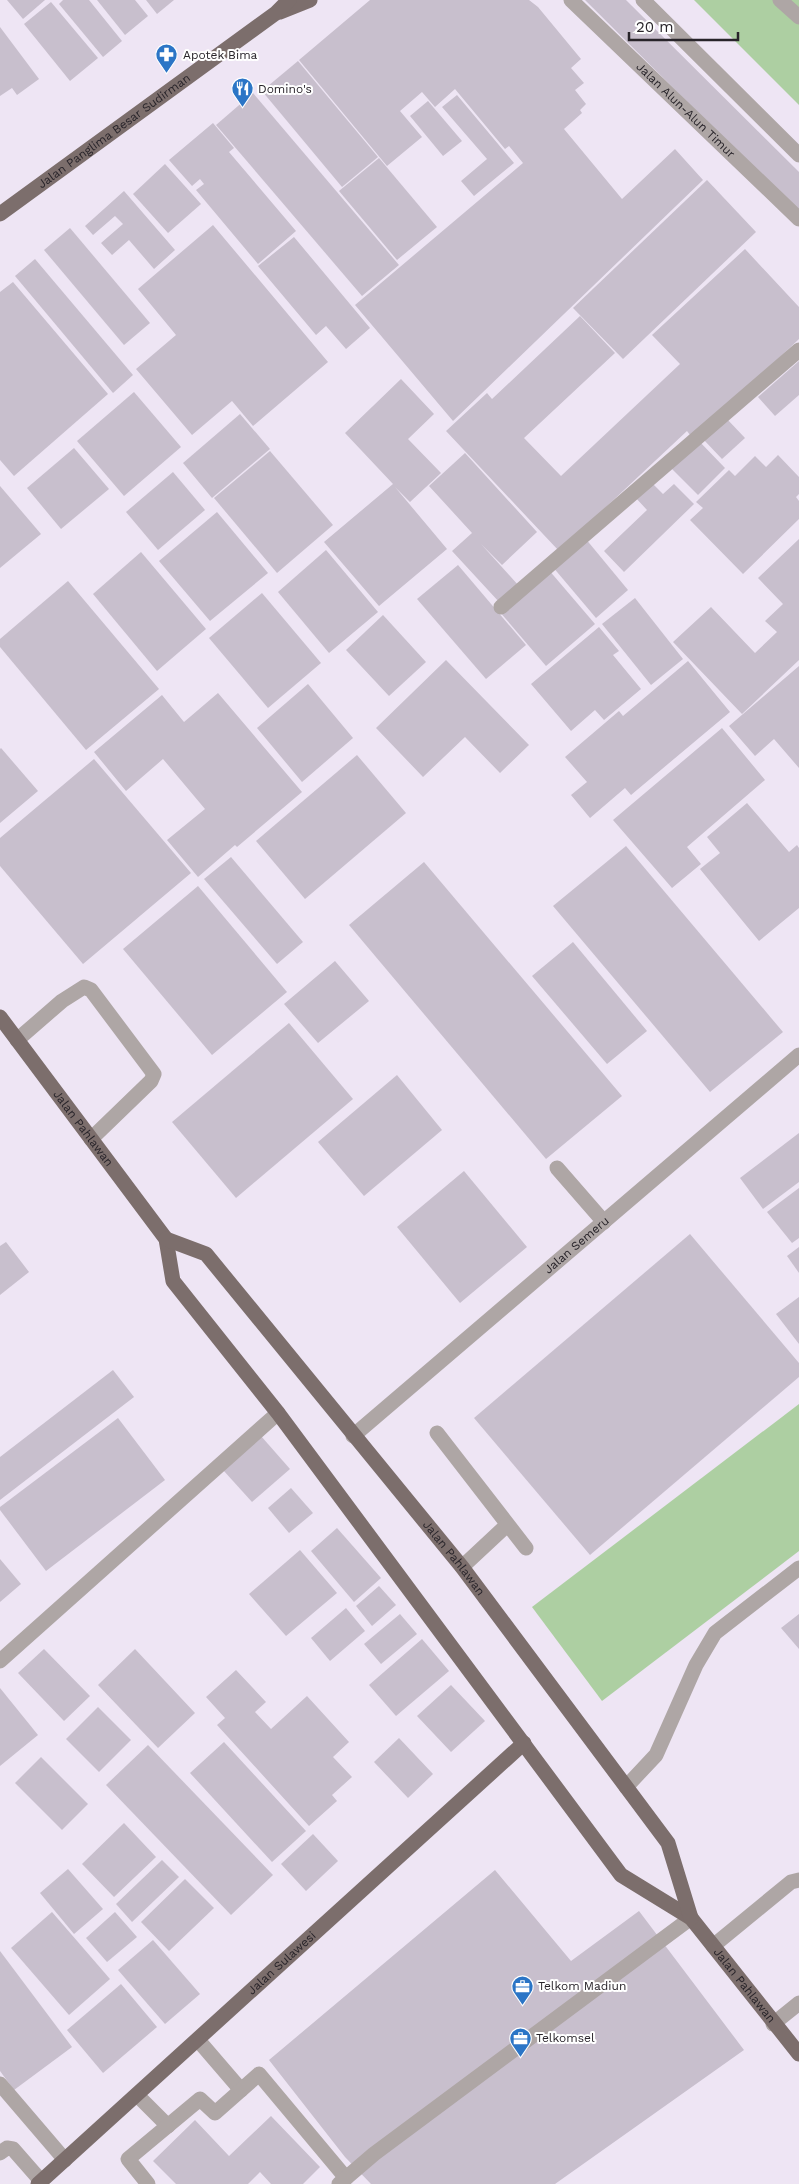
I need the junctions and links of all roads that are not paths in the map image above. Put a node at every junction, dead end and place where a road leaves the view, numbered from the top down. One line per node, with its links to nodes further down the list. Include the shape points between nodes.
1 (289, 0): 6 (main road, Jalan Panglima Besar Sudirman)
2 (310, 0): 6 (main road, Jalan Panglima Besar Sudirman)
3 (571, 0): 10 (street, Jalan Alun-Alun Timur)
4 (643, 0): 8 (street)
5 (780, 0): 7 (street)
6 (276, 13): 9 (main road, Jalan Panglima Besar Sudirman)
7 (799, 17)
8 (799, 155)
9 (0, 214)
10 (799, 219)
11 (799, 350): 12 (street)
12 (501, 607)
13 (0, 1017): 14 (main road, Jalan Pahlawan)
14 (17, 1040): 16 (main road, Jalan Pahlawan); 16 (street, via 62,1001 84,987 91,990 154,1074 151,1081)
15 (799, 1055): 18 (street, Jalan Semeru)
16 (91, 1139): 19 (main road, Jalan Pahlawan)
17 (557, 1168): 18 (street)
18 (604, 1222): 22 (street, Jalan Semeru)
19 (166, 1239): 20 (main road, Jalan Pahlawan, via 173,1282); 22 (main road, Jalan Pahlawan, via 206,1254)
20 (278, 1414): 27 (street); 28 (main road, Jalan Pahlawan)
21 (437, 1433): 23 (street)
22 (353, 1436): 25 (main road, Jalan Pahlawan)
23 (507, 1525): 24 (street); 25 (street)
24 (526, 1548)
25 (462, 1567): 29 (main road, Jalan Pahlawan)
26 (799, 1568): 29 (street, via 715,1634 696,1665 656,1755)
27 (0, 1661)
28 (524, 1743): 31 (main road, Jalan Pahlawan, via 620,1875); 35 (main road, Jalan Sulawesi)
29 (626, 1787): 31 (main road, Jalan Pahlawan, via 668,1843)
30 (799, 1880): 32 (street, via 791,1882)
31 (691, 1918): 32 (main road, Jalan Pahlawan); 43 (street)
32 (713, 1946): 34 (main road, Jalan Pahlawan)
33 (799, 2004): 34 (street)
34 (773, 2024): 36 (main road, Jalan Pahlawan)
35 (198, 2040): 38 (street); 39 (main road, Jalan Sulawesi)
36 (799, 2054)
37 (0, 2084): 42 (street)
38 (240, 2090): 40 (street, via 215,2113 200,2100); 43 (street, via 259,2074)
39 (137, 2095): 40 (street); 42 (main road, Jalan Sulawesi)
40 (168, 2126): 45 (street, via 128,2159)
41 (0, 2153): 44 (street, via 7,2148 13,2150)
42 (65, 2160): 44 (main road, Jalan Sulawesi)
43 (342, 2181)
44 (40, 2183)
45 (148, 2184)

